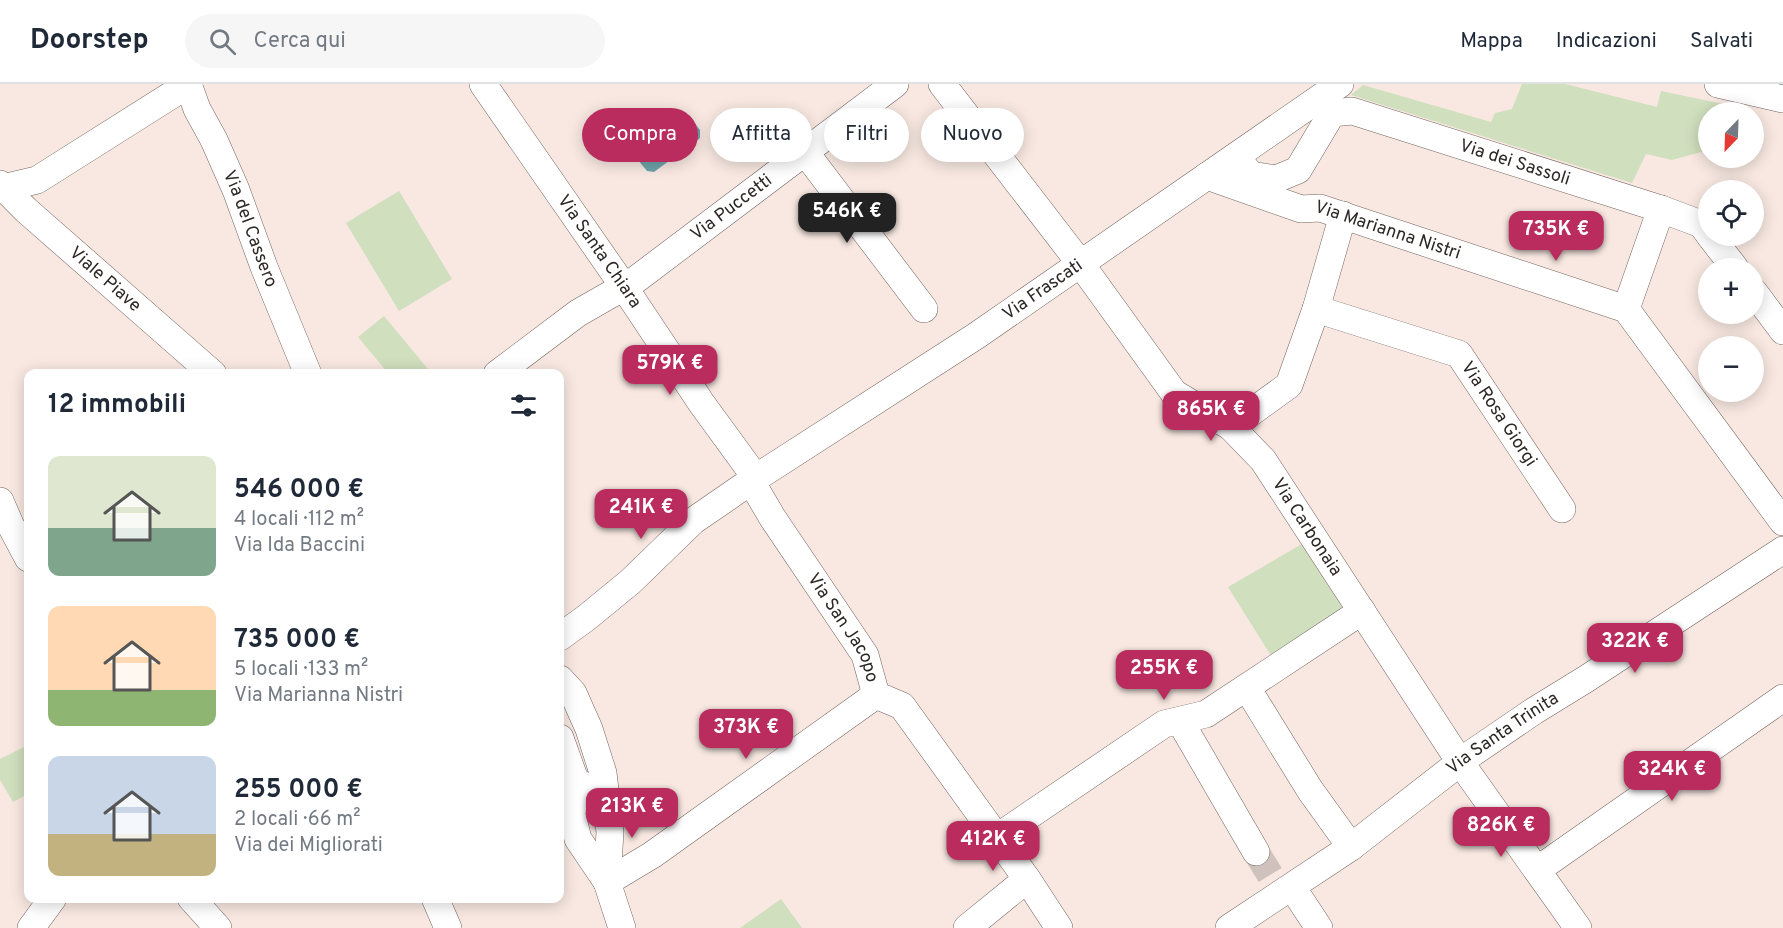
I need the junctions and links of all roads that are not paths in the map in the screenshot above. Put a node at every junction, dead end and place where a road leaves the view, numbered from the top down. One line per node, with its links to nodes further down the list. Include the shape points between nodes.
1 (189, 84): 14 (street, via 37,180); 28 (street, Via del Cassero, via 236,190)
2 (483, 84): 21 (street, Via Santa Chiara)
3 (895, 84): 8 (street, Via Puccetti)
4 (942, 84): 20 (street, Via Carbonaia)
5 (1718, 84): 7 (street)
6 (1335, 88): 9 (street, Via Frascati)
7 (1783, 99)
8 (812, 147)
9 (1236, 157): 12 (street, via 1251,175 1276,179); 13 (street, Via Frascati)
10 (812, 161): 23 (street)
11 (792, 162): 21 (street, Via Puccetti)
12 (1298, 170): 15 (street, Via dei Sassoli, via 1332,113 1352,111); 16 (street, via 1304,185)
13 (1207, 176): 16 (street, Via Marianna Nistri, via 1301,209); 20 (street, Via Frascati)
14 (1, 186): 27 (street, Viale Piave)
15 (1661, 209): 17 (street, Via dei Sassoli); 25 (street)
16 (1331, 211): 24 (street); 25 (street, Via Marianna Nistri)
17 (1698, 223)
18 (1719, 246): 19 (street, Via dei Sassoli)
19 (1728, 258)
20 (1080, 263): 30 (street, Via Carbonaia, via 1174,393); 31 (street, Via Frascati, via 976,336)
21 (624, 287): 29 (street, Via Puccetti, via 578,314); 31 (street, Via Santa Chiara)
22 (1764, 305): 26 (street)
23 (924, 309)
24 (1316, 309): 30 (street, via 1288,386); 32 (street, Via Rosa Giorgi, via 1459,354)
25 (1626, 309): 34 (street)
26 (1783, 331)
27 (207, 369)
28 (306, 369)
29 (504, 369)
30 (1231, 427): 37 (street, Via Carbonaia, via 1263,460)
31 (753, 480): 38 (street, Via Frascati, via 693,521 630,582); 41 (street, Via San Jacopo, via 772,517 866,655)
32 (1562, 509)
33 (3, 518): 36 (street)
34 (1783, 522)
35 (1783, 550): 45 (street, Via Santa Trinita)
36 (24, 552)
37 (1362, 611): 40 (street); 45 (street, Via Carbonaia)
38 (564, 634)
39 (564, 683): 47 (street, via 573,693 589,729 603,773)
40 (1247, 688): 43 (street, via 1206,714); 49 (street, via 1310,790)
41 (876, 695): 48 (street, Via San Jacopo, via 902,706); 53 (street)
42 (1783, 698): 51 (street)
43 (1180, 721): 48 (street, via 1164,724); 50 (street)
44 (564, 749): 46 (street)
45 (1461, 762): 49 (street, Via Santa Trinita); 51 (street, Via Carbonaia)
46 (575, 780): 47 (street); 53 (street, via 572,815 578,839)
47 (606, 798): 53 (street, via 610,832)
48 (996, 838): 52 (street, Via San Jacopo)
49 (1351, 847): 54 (street, Via Santa Trinita)
50 (1256, 852)
51 (1537, 870): 66 (street, Via Carbonaia)
52 (1027, 879): 63 (street); 64 (street, Via San Jacopo)
53 (607, 882): 62 (street)
54 (1284, 889): 59 (street, Via Santa Trinita); 65 (street)
55 (50, 903): 58 (street)
56 (196, 903): 60 (street)
57 (437, 903): 61 (street)
58 (33, 927)
59 (1232, 927)
60 (218, 928)
61 (447, 928)
62 (622, 928)
63 (967, 928)
64 (1059, 928)
65 (1319, 928)
66 (1578, 928)

